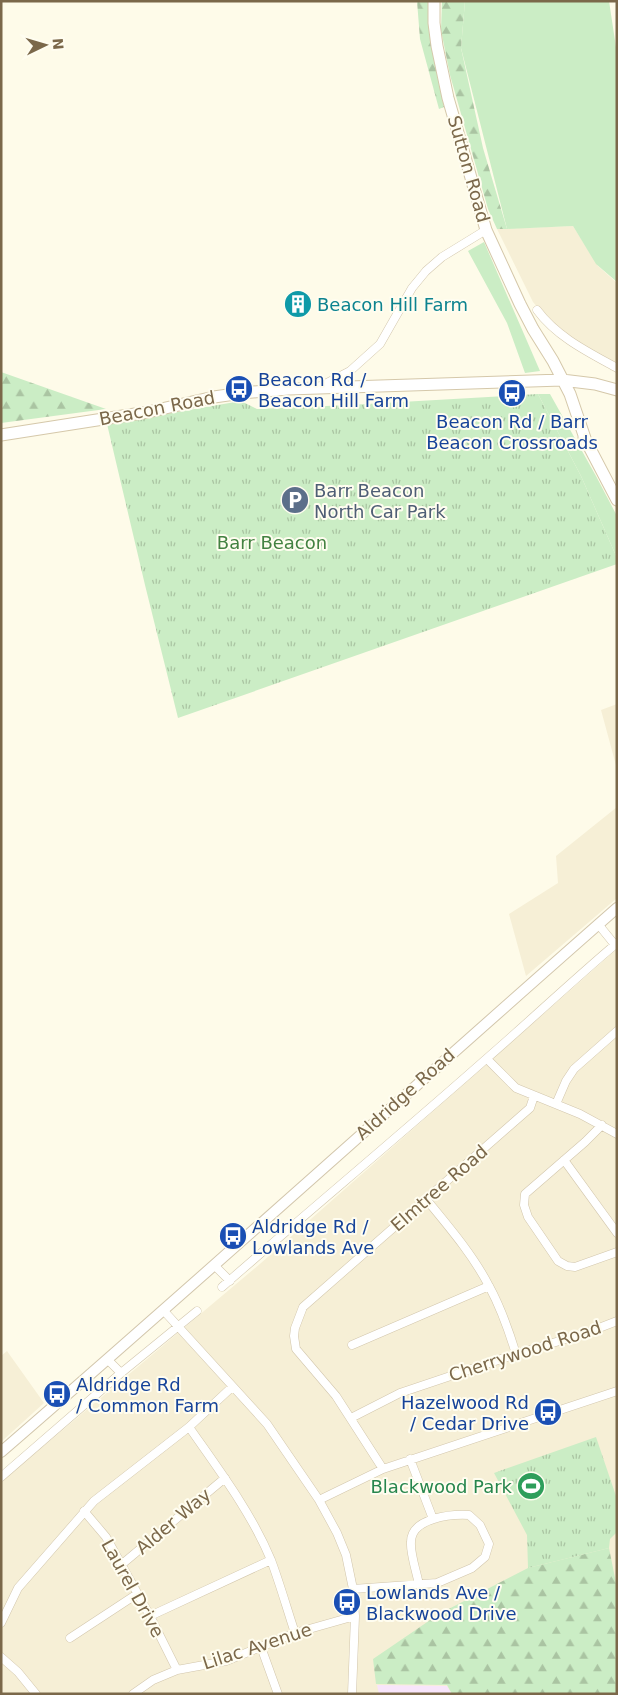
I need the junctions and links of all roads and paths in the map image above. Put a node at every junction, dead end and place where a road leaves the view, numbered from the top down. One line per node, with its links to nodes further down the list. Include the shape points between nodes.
1 (434, 1): 2 (main road, Sutton Road, via 437,46 448,98)
2 (486, 230): 5 (main road, Sutton Road); 7 (street, via 442,257 426,272 412,288 380,344 350,371)
3 (537, 310): 4 (street, via 559,334)
4 (617, 368)
5 (560, 384): 6 (main road, Beacon Road); 7 (main road, Beacon Road, via 514,380); 9 (main road, Sutton Road)
6 (616, 387)
7 (316, 388): 8 (main road, Beacon Road, via 214,397 148,412)
8 (1, 435)
9 (617, 500)
10 (617, 908): 11 (street, Aldridge Road)
11 (598, 924): 12 (street, Aldridge Road); 23 (street, Aldridge Road)
12 (616, 944): 14 (street, Aldridge Road)
13 (617, 1031): 16 (street, via 574,1069)
14 (487, 1058): 15 (street, via 516,1088); 24 (street, Aldridge Road)
15 (534, 1096): 16 (street); 20 (street, Elmtree Road, via 530,1108)
16 (556, 1104): 17 (street)
17 (602, 1125): 18 (street); 19 (street)
18 (617, 1134)
19 (564, 1160): 21 (street); 22 (street, via 526,1194 524,1205 528,1217 558,1261 567,1266 575,1267)
20 (426, 1199): 25 (street); 37 (street, Elmtree Road, via 302,1307 298,1318 294,1336 296,1349)
21 (617, 1233)
22 (617, 1252)
23 (214, 1265): 24 (street); 27 (street, Aldridge Road)
24 (230, 1281): 26 (street, Aldridge Road)
25 (489, 1286): 31 (street, via 362,1337); 32 (street)
26 (222, 1287)
27 (164, 1311): 30 (street); 33 (street, Aldridge Road)
28 (197, 1311): 30 (street)
29 (617, 1321): 32 (street, Cherrywood Road)
30 (178, 1327): 34 (street); 35 (street)
31 (352, 1345)
32 (516, 1354): 37 (street, Cherrywood Road, via 400,1393)
33 (108, 1360): 34 (street); 39 (street, Aldridge Road)
34 (121, 1373): 42 (street)
35 (232, 1387): 38 (street); 44 (street, via 266,1424)
36 (617, 1392): 40 (street)
37 (351, 1418): 41 (street, Elmtree Road)
38 (189, 1427): 43 (street); 45 (street, via 108,1488)
39 (1, 1452)
40 (410, 1459): 41 (street); 46 (street)
41 (383, 1469): 44 (street)
42 (1, 1477)
43 (225, 1478): 47 (street, via 250,1517); 48 (street, Alder Way)
44 (319, 1500): 50 (street, via 346,1555)
45 (84, 1511): 48 (street, Laurel Drive, via 106,1537); 54 (street, via 18,1588)
46 (433, 1520): 49 (street, via 414,1531 410,1542); 49 (street, via 453,1514 469,1514 487,1536 489,1544 485,1557 472,1568 437,1583)
47 (271, 1560): 52 (street); 55 (street)
48 (121, 1564): 51 (street, Laurel Drive)
49 (419, 1585): 50 (street)
50 (353, 1588): 53 (street)
51 (137, 1594): 52 (street, Laurel Drive); 56 (street)
52 (150, 1616): 59 (street, Laurel Drive)
53 (355, 1616): 55 (street, Lilac Avenue); 63 (street)
54 (1, 1623)
55 (295, 1633): 57 (street, Lilac Avenue)
56 (70, 1638)
57 (261, 1646): 59 (street, Lilac Avenue, via 226,1660); 62 (street)
58 (1, 1657): 60 (street)
59 (177, 1670): 61 (street, Lilac Avenue, via 153,1680)
60 (36, 1694)
61 (133, 1694)
62 (278, 1694)
63 (352, 1694)

